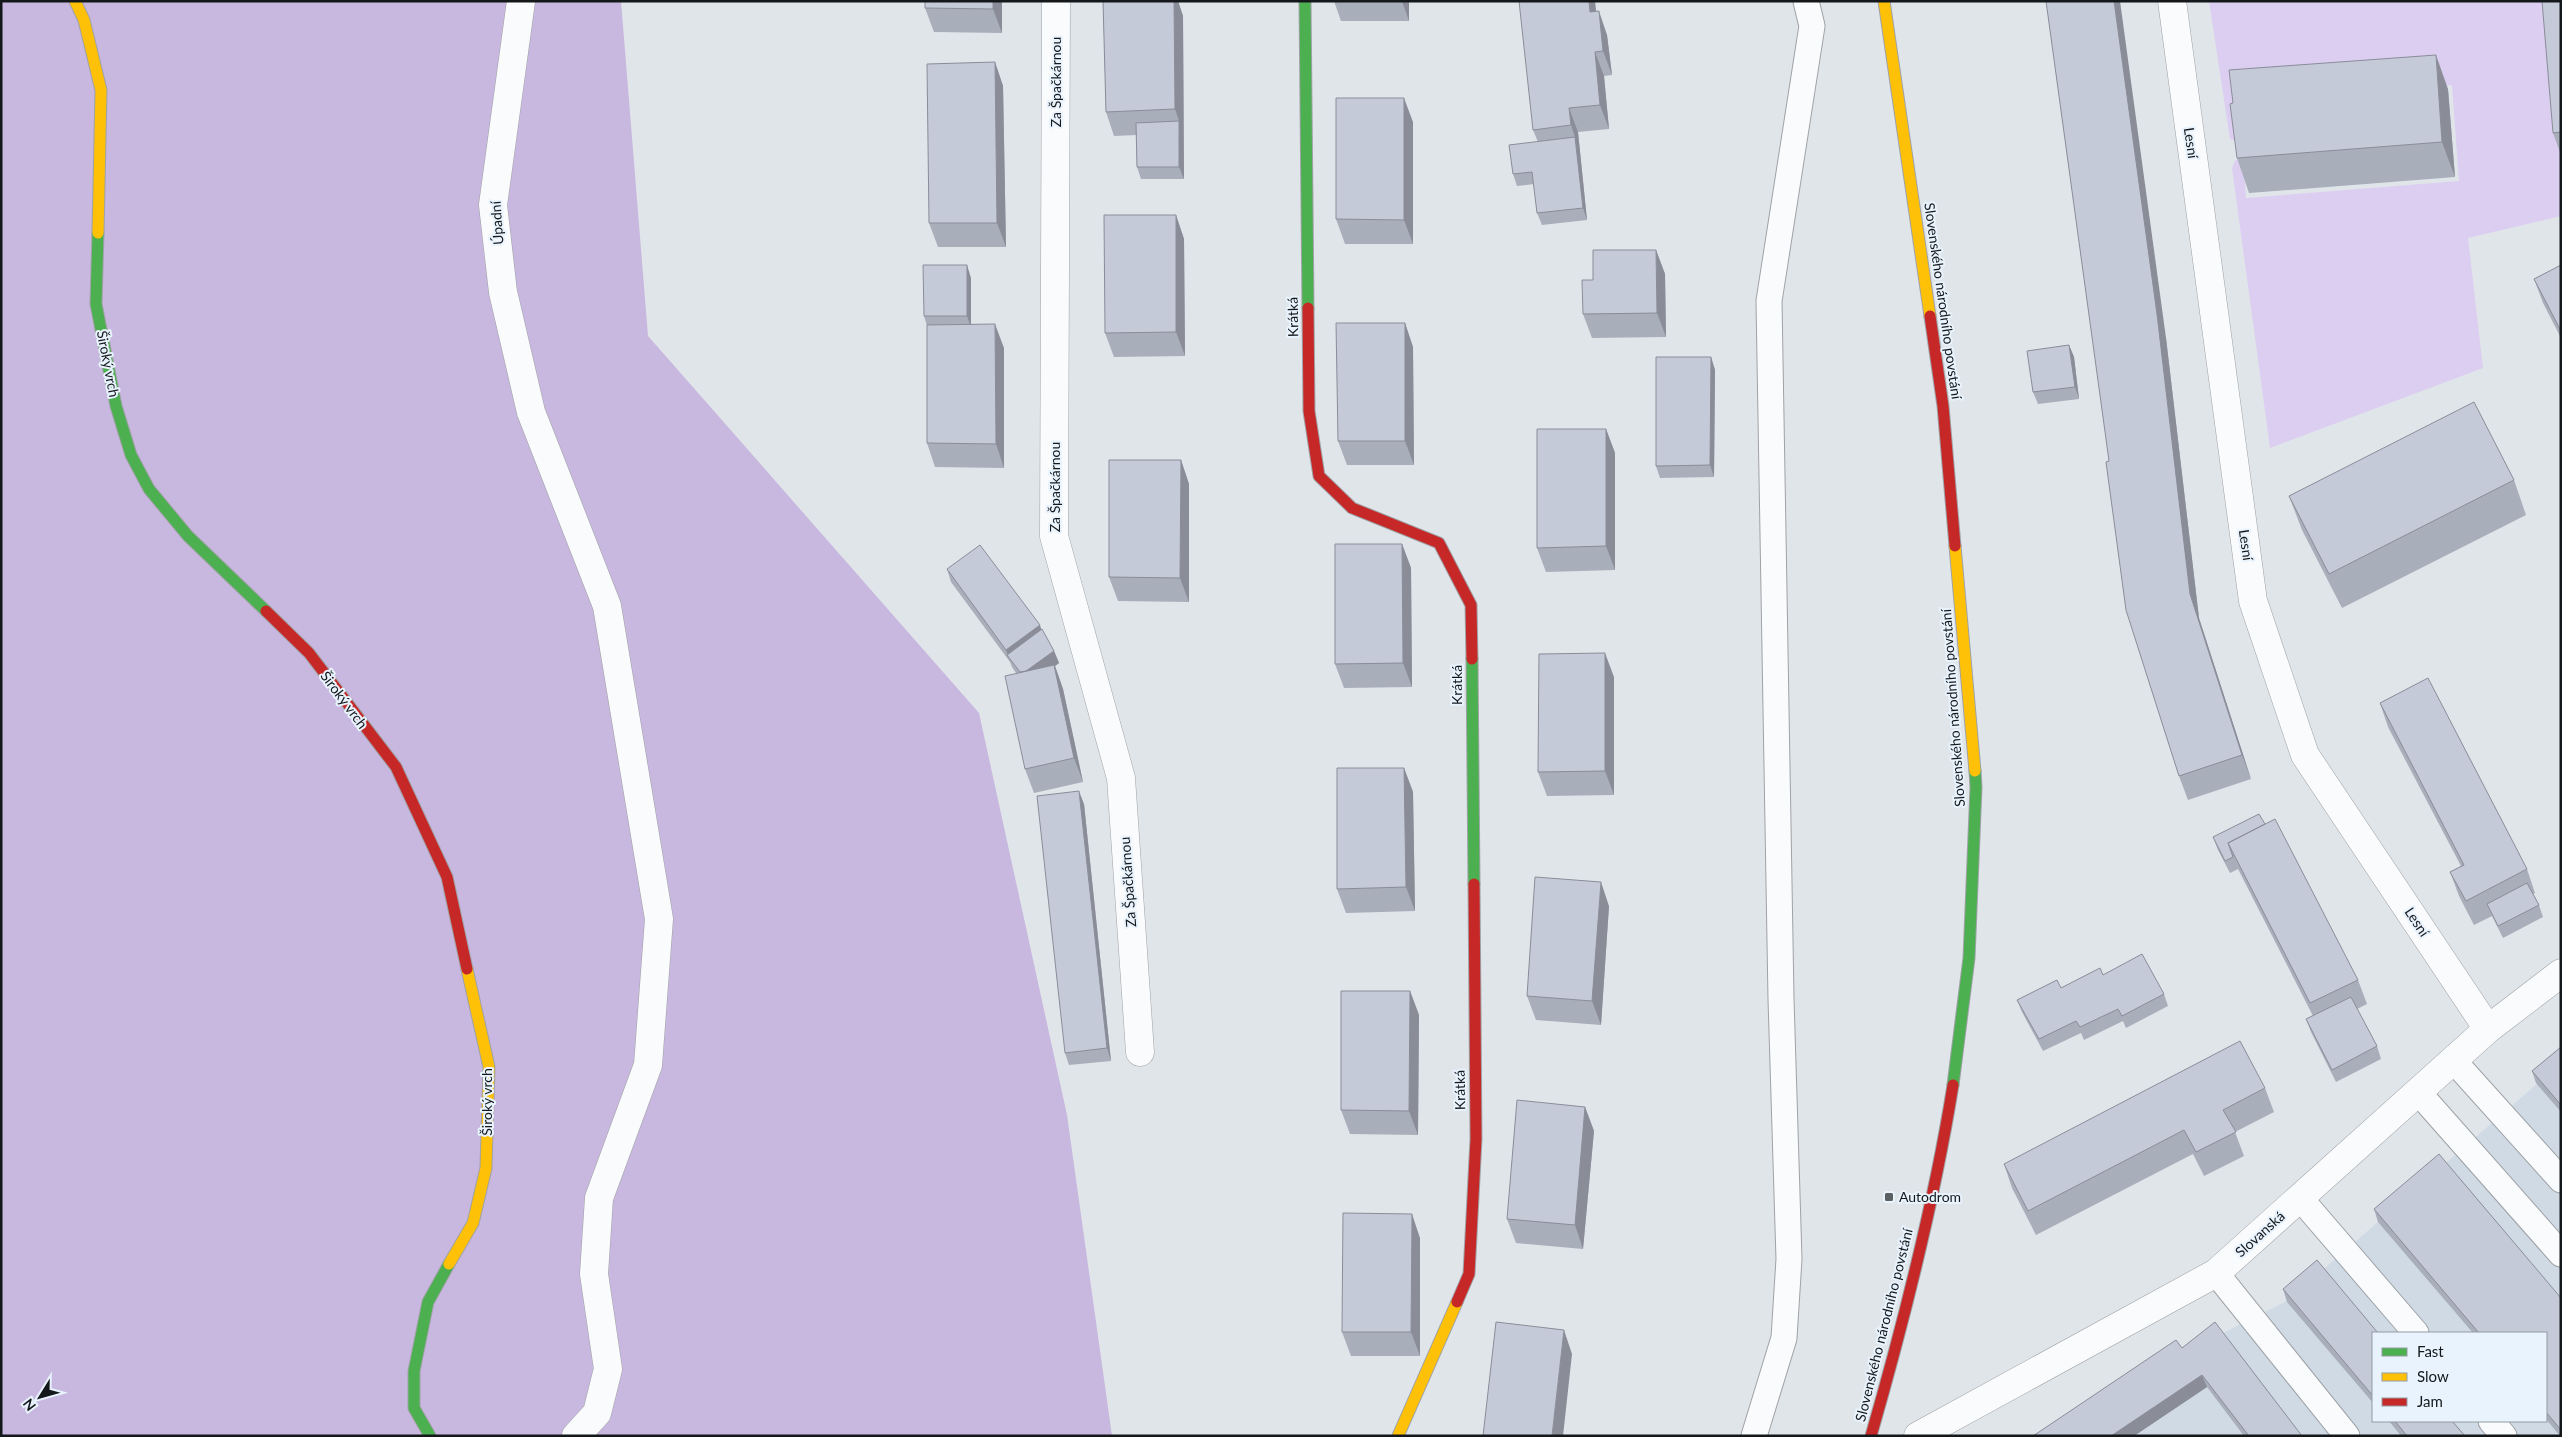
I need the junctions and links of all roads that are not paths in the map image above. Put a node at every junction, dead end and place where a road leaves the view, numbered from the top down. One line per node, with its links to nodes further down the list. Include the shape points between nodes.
1 (75, 1): 19 (street, Široký vrch, via 84,20 101,90 96,304 116,406 131,455 150,489 188,536 309,653 396,767 447,877 489,1067 486,1168 473,1223 428,1302 414,1371 414,1408)
2 (521, 1): 20 (street, Úpadní, via 493,205 503,292 531,412 608,606 659,919 648,1065 599,1198 594,1274 608,1369 596,1413)
3 (1056, 1): 10 (street, Za Špačkárnou, via 1054,536 1122,778)
4 (1305, 1): 21 (street, Krátká, via 1309,411 1319,476 1352,508 1439,543 1471,604 1476,1139 1469,1274)
5 (1806, 1): 22 (lane, via 1812,26 1769,301 1781,999 1790,1259 1784,1338)
6 (1884, 1): 23 (street, Slovenského národního povstání, via 1943,406 1976,787 1969,958 1946,1131 1902,1325)
7 (2172, 1): 9 (street, Lesní, via 2253,601 2305,755)
8 (2561, 973): 9 (street, Slovanská)
9 (2488, 1029): 11 (street, Slovanská)
10 (1140, 1052)
11 (2454, 1060): 12 (street, Slovanská); 13 (lane)
12 (2418, 1092): 14 (street, Slovanská); 15 (lane)
13 (2561, 1180)
14 (2300, 1198): 16 (street, Slovanská); 17 (lane)
15 (2561, 1254)
16 (2216, 1273): 24 (street, Slovanská); 25 (lane)
17 (2415, 1332)
18 (2492, 1422): 26 (lane)
19 (430, 1436)
20 (576, 1436)
21 (1398, 1436)
22 (1754, 1436)
23 (1871, 1436)
24 (1918, 1436)
25 (2347, 1436)
26 (2504, 1436)

